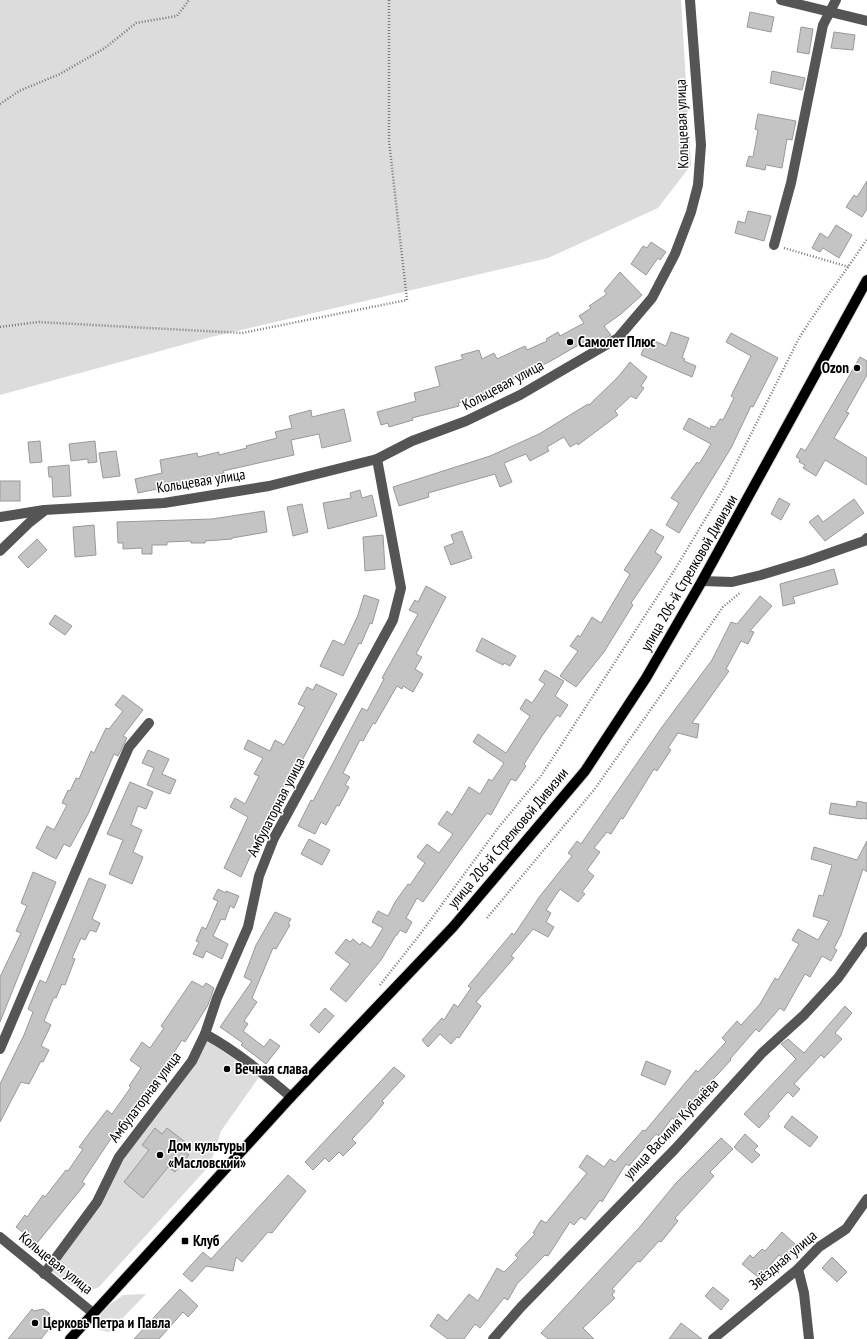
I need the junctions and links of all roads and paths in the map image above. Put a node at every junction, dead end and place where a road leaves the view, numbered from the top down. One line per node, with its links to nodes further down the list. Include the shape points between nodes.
1 (189, 0): 8 (path, via 177,16 136,23 105,48 60,74 20,91)
2 (389, 0): 13 (path, via 389,141 407,300 242,333 38,322)
3 (690, 0): 14 (street, Кольцевая улица, via 701,145 698,185 675,254 652,298 618,338 520,395 466,421 412,441)
4 (781, 0): 6 (street)
5 (836, 0): 6 (street)
6 (830, 13): 7 (street); 10 (street, via 823,25 791,183)
7 (867, 21)
8 (0, 104)
9 (867, 239): 11 (path)
10 (774, 245): 11 (path)
11 (849, 267): 24 (path, via 811,317 725,486 678,565 541,776 498,828)
12 (867, 280): 19 (main road, улица 206-й Стрелковой Дивизии)
13 (0, 326)
14 (377, 459): 15 (street, Кольцевая улица, via 269,486 164,503); 25 (street, Амбулаторная улица, via 401,588 393,620 274,838 259,876 248,927 217,998)
15 (44, 510): 16 (street, Кольцевая улица); 18 (street)
16 (0, 517)
17 (867, 538): 19 (street, via 807,561 732,582)
18 (0, 551)
19 (702, 581): 27 (main road, улица 206-й Стрелковой Дивизии, via 646,678 585,771 453,926)
20 (744, 588): 22 (path, via 723,607 594,790)
21 (148, 723): 26 (street, via 129,747)
22 (487, 918)
23 (867, 937): 34 (street, улица Василия Кубанёва, via 838,978 804,1015 762,1052 675,1149)
24 (379, 987)
25 (205, 1034): 27 (street, via 256,1068); 31 (street, Амбулаторная улица, via 192,1060 119,1157 97,1202)
26 (0, 1049)
27 (291, 1097): 32 (main road, улица 206-й Стрелковой Дивизии)
28 (867, 1199): 30 (street, Звёздная улица, via 846,1229 819,1247)
29 (0, 1237): 31 (street, Кольцевая улица)
30 (798, 1269): 35 (street, Звёздная улица); 36 (street, via 804,1293)
31 (44, 1274): 32 (street, Кольцевая улица)
32 (93, 1313): 33 (main road, улица 206-й Стрелковой Дивизии)
33 (70, 1339)
34 (493, 1339)
35 (713, 1339)
36 (809, 1339)

